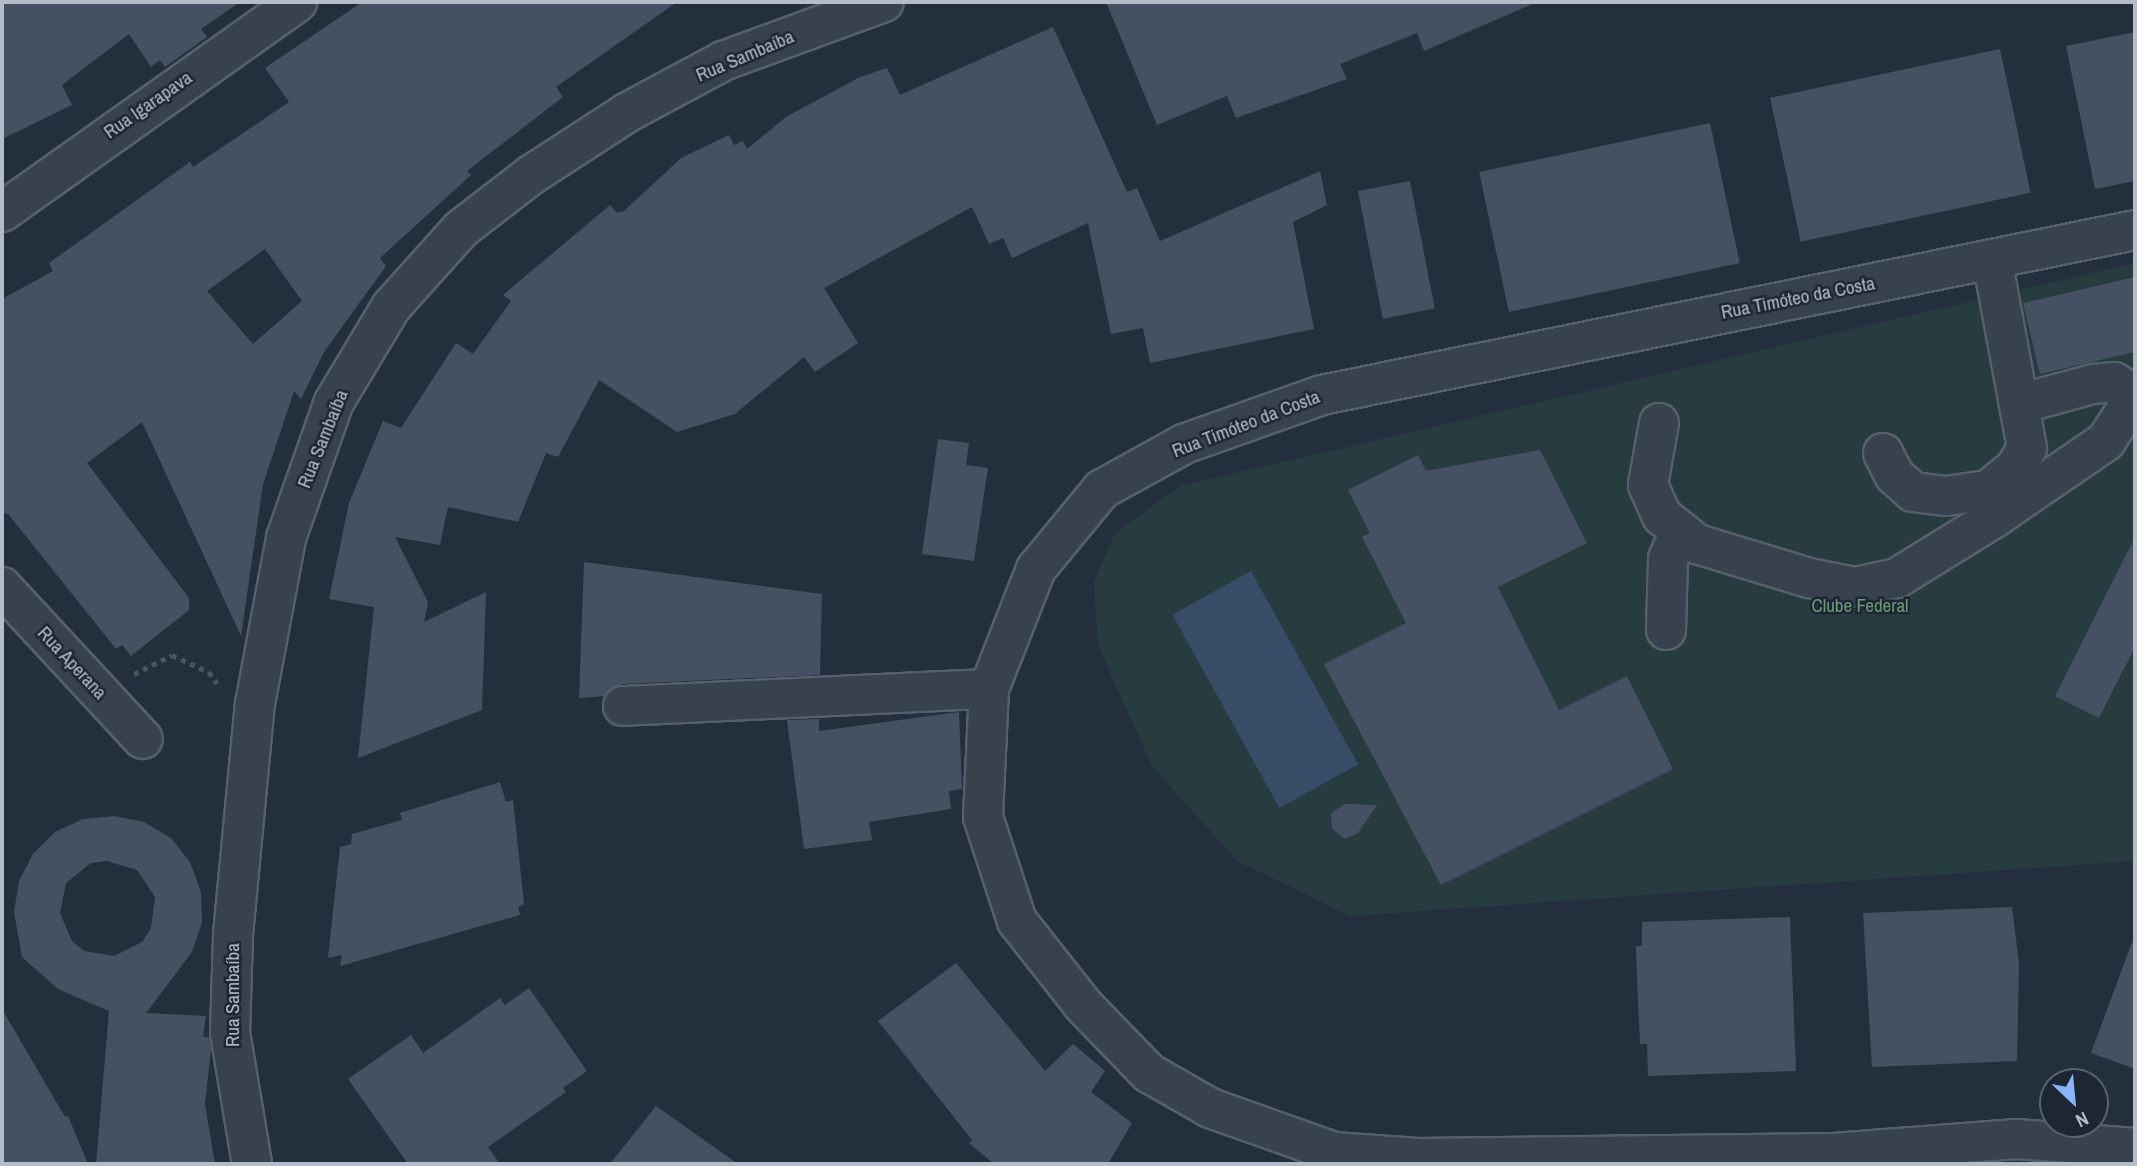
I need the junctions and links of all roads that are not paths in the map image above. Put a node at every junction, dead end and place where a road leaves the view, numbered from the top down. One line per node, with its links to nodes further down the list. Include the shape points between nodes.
1 (297, 2): 3 (street, Rua Igarapava)
2 (884, 2): 16 (street, Rua Sambaíba, via 723,61 628,112 531,174 461,229 391,307 334,402 286,538 255,704 233,935 230,1018)
3 (2, 212)
4 (2135, 230): 5 (street, Rua Timóteo da Costa)
5 (1992, 259): 6 (street); 13 (street, Rua Timóteo da Costa, via 1322,395 1184,444 1102,489 1036,569)
6 (2019, 404): 9 (street, via 2027,448); 9 (street, via 2114,382 2126,390 2127,409 2106,441)
7 (1659, 423): 10 (street, via 1648,485 1662,516)
8 (1883, 453): 9 (street, via 1894,475 1913,492)
9 (1991, 504): 10 (street, via 1897,578 1855,587 1757,564)
10 (1679, 533): 12 (street, via 1668,559)
11 (2, 587): 15 (street, Rua Aperana)
12 (1666, 630)
13 (989, 689): 14 (street); 17 (street, Rua Timóteo da Costa, via 983,817 1017,920 1083,1005 1149,1073 1210,1108 1334,1152 1418,1158 1834,1153 2016,1139)
14 (623, 706)
15 (143, 739)
16 (242, 1120): 18 (street, Rua Sambaíba); 19 (street)
17 (2135, 1148)
18 (252, 1164)
19 (278, 1164)

